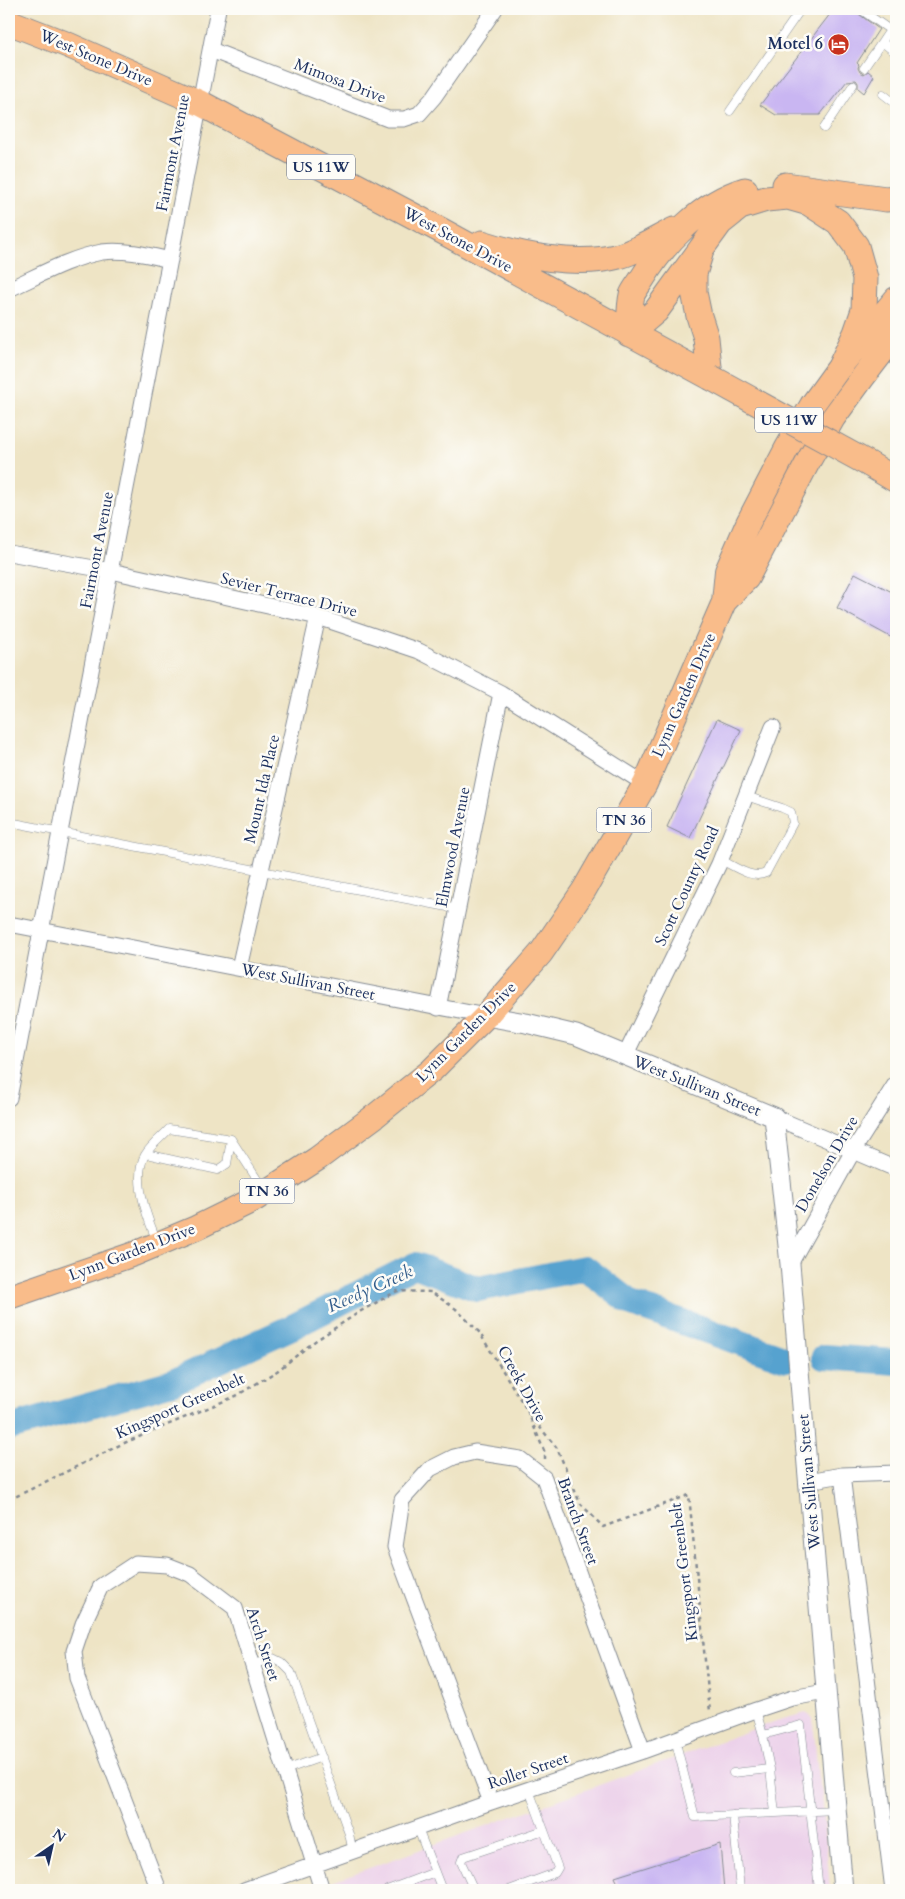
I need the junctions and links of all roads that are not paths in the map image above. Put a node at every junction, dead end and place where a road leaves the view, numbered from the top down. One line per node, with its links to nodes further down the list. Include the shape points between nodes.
1 (218, 9): 7 (street, Fairmont Avenue)
2 (496, 9): 7 (street, Mimosa Drive, via 434,97 418,114 404,119 388,119)
3 (801, 9): 14 (lane)
4 (860, 9): 6 (lane, via 890,30)
5 (9, 22): 12 (highway, West Stone Drive / US 11W)
6 (882, 42): 8 (lane); 9 (lane)
7 (211, 50): 12 (street, Fairmont Avenue)
8 (896, 53)
9 (864, 68)
10 (853, 85): 15 (lane)
11 (883, 94): 13 (lane)
12 (200, 103): 18 (highway, West Stone Drive / US 11W); 19 (street, Fairmont Avenue)
13 (896, 104)
14 (730, 111)
15 (824, 128)
16 (896, 198): 17 (highway, via 791,185 762,186 737,193 710,207)
17 (700, 229): 18 (highway, via 600,259 546,258 493,247); 22 (highway, via 652,263 632,296); 24 (highway, via 720,223 740,207 766,199 788,198 809,203 838,222 856,246 865,278 864,310); 25 (highway, via 694,292 706,338)
18 (442, 231): 22 (highway, West Stone Drive / US 11W)
19 (170, 260): 20 (street, via 139,253 102,252 72,261); 28 (street, Fairmont Avenue)
20 (9, 289)
21 (896, 299): 24 (main road, Lynn Garden Drive / TN 36)
22 (629, 334): 25 (highway, West Stone Drive / US 11W)
23 (896, 334): 29 (main road, Lynn Garden Drive / TN 36, via 833,418 747,578)
24 (841, 365): 29 (main road, Lynn Garden Drive / TN 36, via 804,420 748,524 727,571)
25 (710, 377): 26 (highway, West Stone Drive / US 11W, bridge)
26 (896, 480)
27 (9, 553): 28 (street, Sevier Terrace Drive)
28 (111, 571): 30 (street, Sevier Terrace Drive); 36 (street, Fairmont Avenue)
29 (724, 602): 33 (main road, Lynn Garden Drive / TN 36)
30 (318, 617): 31 (street, Sevier Terrace Drive, via 418,651); 38 (street, Mount Ida Place)
31 (501, 693): 33 (street, Sevier Terrace Drive); 39 (street, Elmwood Avenue)
32 (773, 727): 34 (street, Scott County Road)
33 (645, 784): 44 (main road, Lynn Garden Drive / TN 36, via 584,890 541,953)
34 (746, 796): 37 (street, Scott County Road); 37 (lane, via 792,812 793,823 766,873 753,875)
35 (9, 822): 36 (lane)
36 (60, 832): 38 (lane); 41 (street, Fairmont Avenue)
37 (721, 860): 45 (street, Scott County Road)
38 (261, 870): 39 (lane); 42 (street, Mount Ida Place)
39 (459, 909): 43 (street, Elmwood Avenue)
40 (9, 924): 41 (street, West Sullivan Street)
41 (40, 931): 42 (street, West Sullivan Street); 46 (street, Fairmont Avenue)
42 (240, 968): 43 (street, West Sullivan Street)
43 (438, 1008): 44 (street, West Sullivan Street)
44 (486, 1016): 45 (street, West Sullivan Street, via 576,1035); 54 (main road, Lynn Garden Drive / TN 36, via 432,1070 375,1116)
45 (626, 1056): 49 (street, West Sullivan Street)
46 (12, 1060): 48 (street, Fairmont Avenue)
47 (896, 1083): 51 (street, Donelson Drive)
48 (9, 1098)
49 (774, 1117): 51 (street); 56 (street, West Sullivan Street)
50 (231, 1139): 52 (lane, via 169,1129); 52 (lane, via 227,1164 218,1170); 54 (lane)
51 (853, 1151): 53 (street); 56 (street, Donelson Drive)
52 (146, 1154): 55 (lane, via 139,1173 147,1218)
53 (896, 1169)
54 (265, 1192): 55 (main road, Lynn Garden Drive / TN 36)
55 (158, 1244): 57 (main road, Lynn Garden Drive / TN 36)
56 (790, 1264): 60 (street, West Sullivan Street)
57 (9, 1297)
58 (896, 1473): 59 (street)
59 (842, 1475): 60 (street); 92 (street, West Sullivan Street)
60 (809, 1481): 62 (street, West Sullivan Street)
61 (252, 1665): 67 (lane, via 273,1658 290,1672); 69 (street, Arch Street); 82 (street, Arch Street, via 235,1608 190,1574 167,1565 136,1563 101,1586 83,1624 74,1652 77,1678)
62 (825, 1692): 63 (street, Roller Street, via 792,1698); 73 (street, West Sullivan Street)
63 (756, 1710): 64 (lane); 65 (street, Roller Street)
64 (763, 1735): 68 (lane); 74 (lane, via 801,1725)
65 (674, 1740): 66 (street, Roller Street); 76 (lane, via 695,1817)
66 (643, 1751): 71 (street, Roller Street); 72 (street, Branch Street, via 544,1478 520,1459 475,1452 454,1457 430,1469 402,1500 395,1547)
67 (322, 1758): 69 (lane); 79 (lane, via 349,1834)
68 (770, 1769): 70 (lane); 75 (lane)
69 (285, 1770): 80 (street, Arch Street)
70 (733, 1773)
71 (528, 1790): 72 (street, Roller Street); 78 (lane)
72 (491, 1802): 77 (street, Roller Street)
73 (836, 1810): 74 (lane); 91 (street, West Sullivan Street)
74 (811, 1811): 75 (lane); 90 (lane)
75 (775, 1813): 76 (lane)
76 (733, 1815): 89 (lane)
77 (418, 1829): 79 (street, Roller Street); 81 (lane)
78 (544, 1830): 87 (lane, via 464,1858 462,1862); 88 (lane, via 558,1868 555,1873)
79 (352, 1852): 80 (street, Roller Street)
80 (314, 1866): 83 (street, Roller Street); 84 (street, Arch Street)
81 (435, 1872): 85 (lane); 86 (lane)
82 (158, 1890)
83 (244, 1890)
84 (322, 1890)
85 (388, 1890)
86 (442, 1890)
87 (474, 1890)
88 (510, 1890)
89 (740, 1890)
90 (819, 1890)
91 (843, 1890)
92 (893, 1890)

